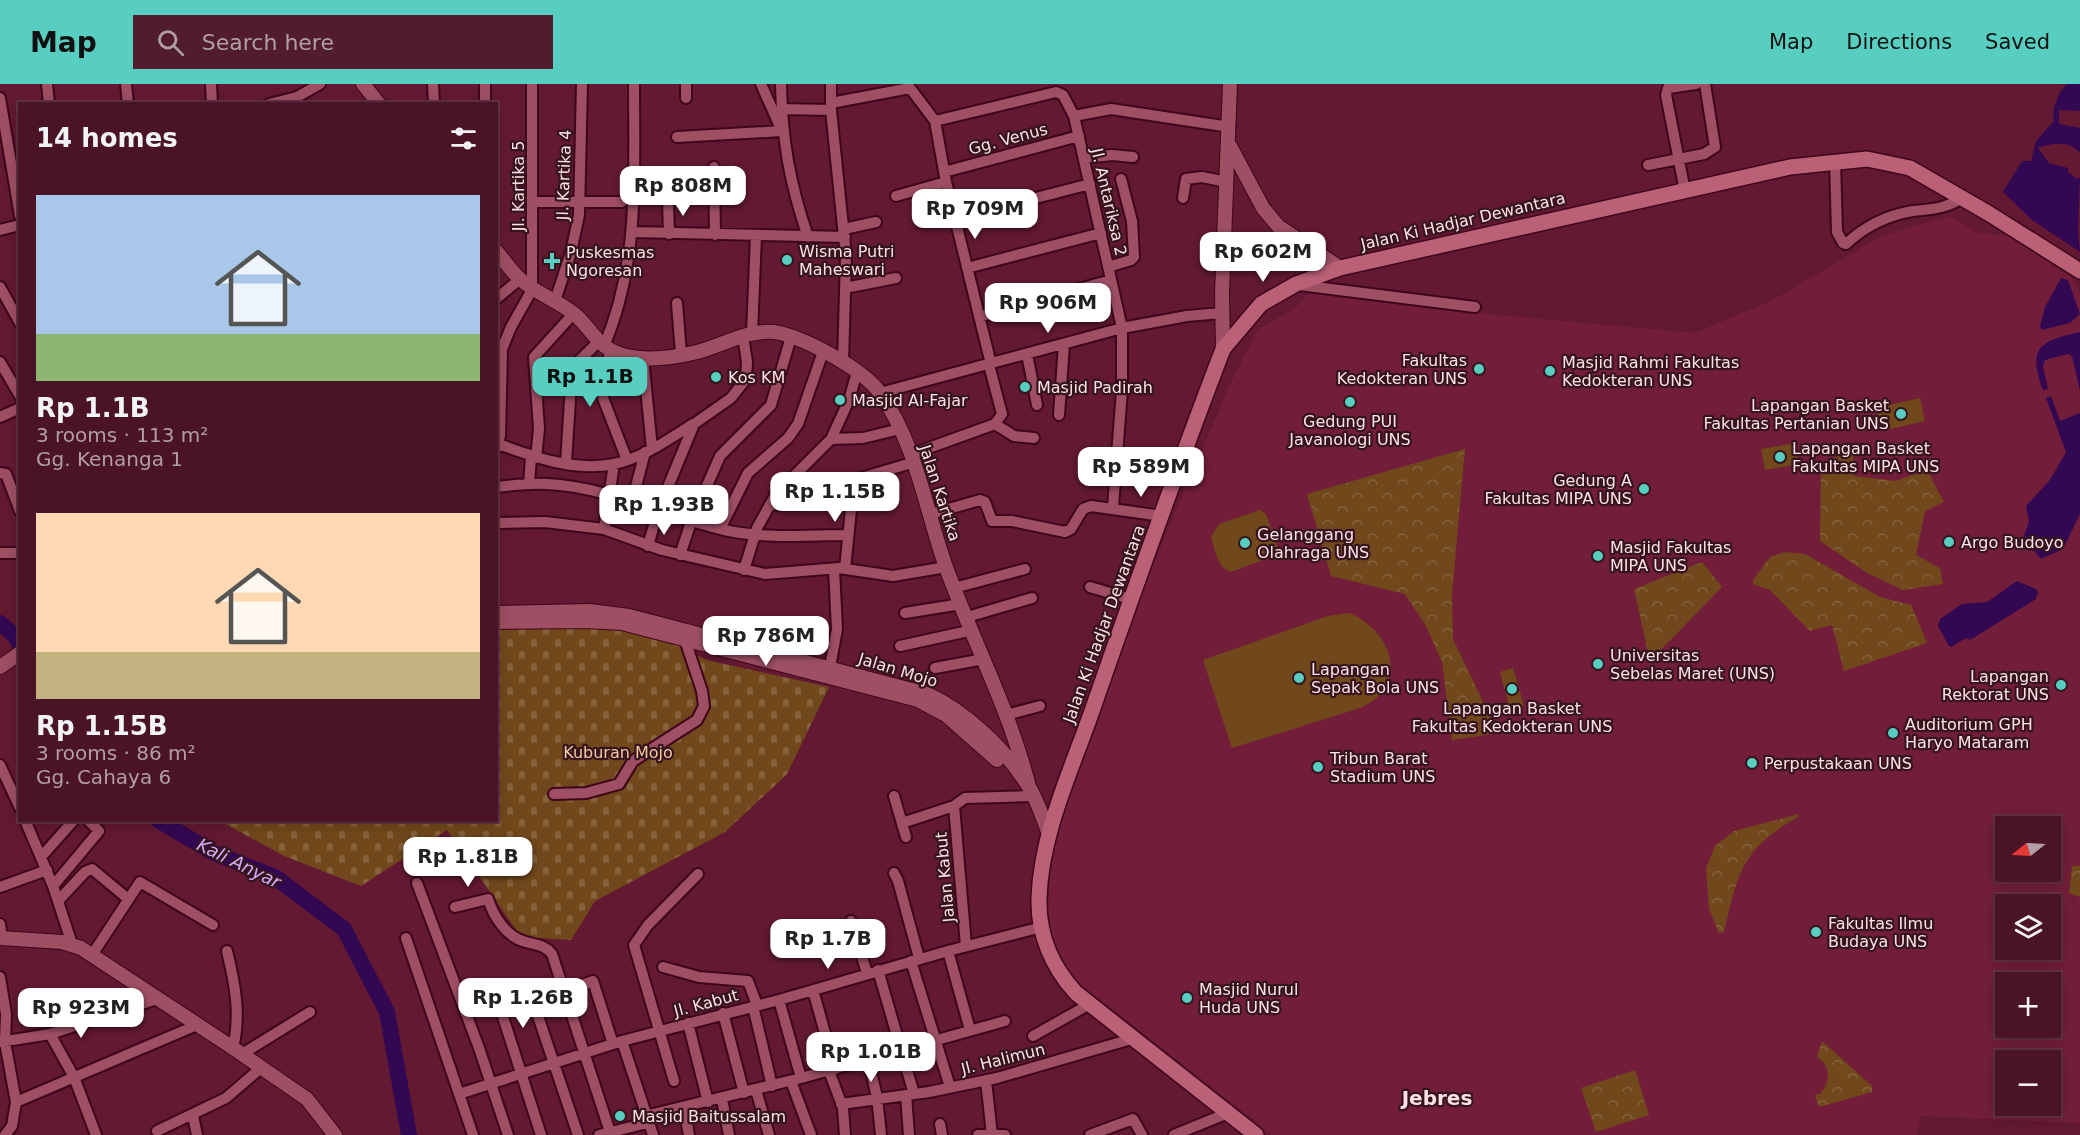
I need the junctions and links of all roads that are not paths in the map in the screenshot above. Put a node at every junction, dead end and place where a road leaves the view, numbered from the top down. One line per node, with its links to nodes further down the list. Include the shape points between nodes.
1 (47, 84): 20 (street)
2 (126, 84): 21 (street)
3 (211, 84): 22 (street)
4 (320, 84): 23 (street)
5 (363, 84): 24 (street)
6 (434, 84): 25 (street)
7 (485, 84): 26 (street)
8 (532, 84): 51 (street, Jl. Kartika 5)
9 (582, 84): 52 (street, Jl. Kartika 4)
10 (634, 84): 59 (street)
11 (686, 84): 19 (street)
12 (761, 84): 32 (street)
13 (781, 84): 28 (street)
14 (831, 84): 27 (street)
15 (1230, 84): 31 (street)
16 (1696, 84): 38 (street, via 1673,87 1666,92)
17 (1705, 84): 38 (street, via 1715,147 1704,154)
18 (0, 98): 54 (street)
19 (686, 98)
20 (49, 102)
21 (128, 102)
22 (212, 102)
23 (288, 102)
24 (377, 102)
25 (434, 102)
26 (485, 102)
27 (831, 106): 28 (street); 30 (street, via 910,88); 60 (street)
28 (781, 109): 32 (street)
29 (1074, 116): 30 (street, via 1063,95 1056,92); 31 (street, via 1111,109); 33 (street, Jl. Antariksa 2)
30 (935, 121): 42 (street)
31 (1230, 128): 35 (street)
32 (782, 130): 34 (street); 65 (street, via 789,176)
33 (1079, 136): 36 (street, Jl. Antariksa 2); 42 (street, Gg. Venus)
34 (676, 137)
35 (1229, 144): 44 (street); 69 (street, via 1263,208 1278,226)
36 (1084, 158): 37 (street); 45 (street, Jl. Antariksa 2)
37 (1133, 158)
38 (1677, 160): 40 (street); 46 (street)
39 (1835, 161): 46 (main road, Jalan Ki Hadjar Dewantara); 49 (main road, Jalan Ki Hadjar Dewantara, via 1867,159 1910,168); 49 (street, via 1837,232 1846,244 1890,217 1947,208)
40 (1648, 165)
41 (714, 167): 63 (street)
42 (945, 177): 47 (street, Gg. Venus); 55 (street)
43 (1121, 179): 67 (street, via 1132,221 1134,257)
44 (1227, 182): 48 (street, via 1189,178 1183,181); 81 (street)
45 (1090, 184): 55 (street); 61 (street, Jl. Antariksa 2)
46 (1685, 191): 69 (main road, Jalan Ki Hadjar Dewantara)
47 (897, 196)
48 (1183, 198)
49 (1962, 198): 70 (main road, Jalan Ki Hadjar Dewantara)
50 (668, 201): 62 (street)
51 (533, 202): 52 (street); 74 (street, Jl. Kartika 5)
52 (580, 202): 53 (street); 78 (street, Jl. Kartika 4, via 572,252)
53 (622, 202)
54 (18, 204)
55 (955, 219): 68 (street)
56 (876, 222): 60 (street)
57 (18, 226): 58 (street)
58 (0, 230)
59 (633, 232): 62 (street); 89 (street, via 621,297)
60 (844, 233): 65 (street); 76 (street)
61 (1101, 233): 67 (street, Jl. Antariksa 2); 68 (street)
62 (669, 234): 63 (street)
63 (715, 235): 64 (street)
64 (756, 236): 65 (street); 86 (street)
65 (808, 237)
66 (498, 253): 74 (street)
67 (1108, 267): 72 (street, Jl. Antariksa 2)
68 (967, 268): 83 (street)
69 (1340, 268): 73 (main road, Jalan Ki Hadjar Dewantara)
70 (2080, 271)
71 (896, 278): 76 (street)
72 (1111, 280): 83 (street); 85 (street, Jl. Antariksa 2)
73 (1296, 284): 80 (street); 90 (main road, Jalan Ki Hadjar Dewantara, via 1255,309)
74 (528, 285): 77 (street); 78 (street); 110 (street, via 502,349)
75 (0, 287): 84 (street)
76 (845, 288): 96 (street)
77 (498, 298)
78 (555, 301): 82 (street)
79 (677, 303): 92 (street)
80 (1475, 307)
81 (1222, 312): 85 (street); 90 (street)
82 (574, 313): 89 (street); 112 (street, via 534,357 539,429)
83 (979, 317): 97 (street)
84 (18, 319)
85 (1122, 328): 88 (street); 127 (street, Jl. Antariksa 2, via 1122,390)
86 (747, 335): 87 (street, Jalan Kartika, via 766,332); 92 (street, Jalan Kartika); 105 (street, via 747,373 740,389)
87 (791, 337): 91 (street, Jalan Kartika); 131 (street, via 771,405 720,456)
88 (1064, 344): 93 (street); 103 (street)
89 (604, 346): 94 (street, Jalan Kartika, via 623,355); 114 (street, via 603,398); 115 (street, via 572,368)
90 (1223, 349): 130 (main road, Jalan Ki Hadjar Dewantara)
91 (823, 352): 96 (street, Jalan Kartika); 134 (street, via 798,424 748,473)
92 (681, 354): 94 (street, Jalan Kartika)
93 (1027, 354): 97 (street); 101 (street)
94 (643, 357): 111 (street)
95 (0, 362): 99 (street)
96 (843, 363): 98 (street, Jalan Kartika)
97 (990, 364): 100 (street); 106 (street, via 1002,414)
98 (857, 372): 100 (street, Jalan Kartika); 109 (street)
99 (18, 393)
100 (880, 393): 107 (street, Jalan Kartika)
101 (1037, 405)
102 (18, 409): 104 (street)
103 (1059, 416)
104 (0, 417)
105 (694, 424): 111 (street); 128 (street)
106 (994, 424): 108 (street, via 1014,436); 113 (street)
107 (900, 429): 109 (street, via 863,438); 113 (street, Jalan Kartika)
108 (1034, 438)
109 (831, 440): 119 (street)
110 (498, 445): 112 (street)
111 (649, 450): 114 (street); 123 (street)
112 (534, 458): 115 (street); 120 (street)
113 (914, 458): 118 (street); 129 (street, Jalan Kartika)
114 (627, 460): 116 (street)
115 (566, 463): 116 (street)
116 (614, 464): 122 (street)
117 (2, 473): 126 (street)
118 (854, 480): 119 (street); 124 (street)
119 (784, 483): 125 (street)
120 (529, 484): 121 (street); 122 (street, via 565,486)
121 (498, 487)
122 (609, 496): 123 (street); 133 (street)
123 (632, 502): 128 (street)
124 (852, 503): 125 (street); 136 (street)
125 (770, 505): 135 (street)
126 (18, 507)
127 (1113, 507): 129 (street, via 1085,508 1071,529 1063,532 1012,521 992,521 985,502 980,500); 130 (street)
128 (658, 511): 131 (street); 137 (street)
129 (931, 514): 141 (street, Jalan Kartika)
130 (1162, 516): 148 (main road, Jalan Ki Hadjar Dewantara)
131 (691, 522): 134 (street); 140 (street)
132 (498, 523): 133 (street, via 545,522)
133 (604, 529): 137 (street)
134 (720, 529): 135 (street)
135 (755, 535): 136 (street); 144 (street)
136 (848, 536): 142 (street)
137 (648, 546): 140 (street)
138 (0, 553): 139 (street)
139 (18, 553)
140 (680, 555): 144 (street)
141 (946, 567): 142 (street, via 892,576); 146 (street, Jalan Kartika)
142 (839, 569): 144 (street, via 773,574); 160 (street, via 837,629)
143 (1025, 569): 146 (street)
144 (744, 570)
145 (1090, 587): 148 (street)
146 (954, 588): 151 (street, Jalan Kartika)
147 (1032, 598): 151 (street)
148 (1130, 599): 176 (main road, Jalan Ki Hadjar Dewantara)
149 (498, 613): 156 (street, Jalan Mojo, via 612,613)
150 (905, 613): 151 (street)
151 (967, 617): 155 (street); 159 (street, Jalan Kartika)
152 (498, 622): 153 (street, via 616,623)
153 (685, 640): 156 (street); 168 (street, via 702,691 704,706 698,720 639,756 620,784 586,793)
154 (18, 645): 158 (street)
155 (900, 646)
156 (752, 653): 160 (street, Jalan Mojo); 166 (street, via 929,704)
157 (18, 654): 161 (street)
158 (0, 657)
159 (984, 658): 162 (street); 164 (street, Jalan Kartika)
160 (830, 667): 166 (street, Jalan Mojo, via 938,699 1010,760)
161 (0, 668)
162 (935, 668)
163 (1040, 706): 164 (street)
164 (1006, 715): 167 (street, Jalan Kartika)
165 (0, 765): 170 (street)
166 (1018, 775): 167 (street, Jalan Mojo)
167 (1031, 791): 171 (street, via 1005,799 972,797); 176 (street, Jalan Mojo)
168 (554, 794)
169 (894, 796): 175 (street)
170 (18, 804)
171 (954, 806): 175 (street); 194 (street, Jalan Kabut)
172 (26, 822): 178 (street)
173 (72, 822): 178 (street)
174 (90, 822): 183 (street, via 99,831)
175 (902, 824): 177 (street)
176 (1049, 834): 190 (main road, Jalan Ki Hadjar Dewantara, via 1040,889)
177 (906, 837)
178 (41, 857): 179 (street)
179 (47, 870): 183 (street); 184 (street)
180 (894, 873): 198 (street)
181 (698, 874): 215 (street, via 634,945)
182 (417, 883): 234 (street)
183 (53, 886): 186 (street)
184 (0, 887)
185 (127, 898): 186 (street, via 92,869); 189 (street, via 137,883 146,884); 197 (street)
186 (58, 901): 193 (street)
187 (455, 906): 204 (street, via 488,899 510,934 549,950)
188 (851, 921): 200 (street)
189 (213, 926)
190 (1042, 927): 194 (street, Jl. Kabut); 208 (main road, Jalan Ki Hadjar Dewantara, via 1058,971)
191 (1, 933): 193 (street)
192 (406, 938): 238 (street)
193 (72, 944): 197 (street)
194 (966, 946): 196 (street, Jl. Kabut)
195 (227, 951): 223 (street, via 238,1011)
196 (948, 951): 198 (street, Jl. Kabut); 216 (street)
197 (92, 955): 205 (street)
198 (915, 960): 200 (street, Jl. Kabut); 220 (street)
199 (663, 967): 209 (street, via 699,977 748,981)
200 (872, 971): 202 (street, Jl. Kabut); 240 (street)
201 (0, 976): 221 (street, via 6,1014)
202 (813, 990): 206 (street, Jl. Kabut); 228 (street)
203 (495, 992): 229 (street)
204 (563, 992): 222 (street, via 593,981); 224 (street)
205 (157, 999): 214 (street); 217 (street)
206 (779, 1000): 209 (street, Jl. Kabut); 231 (street)
207 (534, 1004): 226 (street)
208 (1088, 1005): 218 (street); 219 (main road, Jalan Ki Hadjar Dewantara)
209 (755, 1006): 211 (street, Jl. Kabut); 235 (street)
210 (310, 1012): 223 (street)
211 (723, 1013): 213 (street, Jl. Kabut); 239 (street)
212 (1005, 1021): 216 (street)
213 (688, 1023): 215 (street, Jl. Kabut); 244 (street)
214 (196, 1024): 223 (street); 230 (street)
215 (659, 1030): 222 (street, Jl. Kabut); 233 (street)
216 (970, 1030): 220 (street)
217 (50, 1034): 221 (street); 230 (street)
218 (1033, 1036)
219 (1135, 1038): 232 (street, Jl. Halimun); 247 (main road, Jalan Ki Hadjar Dewantara)
220 (933, 1040): 225 (street); 236 (street)
221 (2, 1042): 243 (street)
222 (617, 1042): 224 (street, Jl. Kabut); 249 (street)
223 (238, 1051): 227 (street)
224 (583, 1052): 226 (street, Jl. Kabut); 251 (street)
225 (868, 1059): 228 (street); 241 (street)
226 (552, 1063): 229 (street, Jl. Kabut); 259 (street)
227 (262, 1068): 248 (street, via 226,1098); 255 (street, via 307,1099)
228 (832, 1070): 231 (street); 245 (street)
229 (522, 1074): 234 (street, Jl. Kabut); 258 (street)
230 (74, 1077): 243 (street); 253 (street)
231 (796, 1080): 235 (street); 264 (street)
232 (986, 1080): 236 (street, Jl. Halimun); 269 (street)
233 (674, 1081)
234 (490, 1083): 238 (street, Jl. Kabut); 257 (street)
235 (771, 1086): 237 (street)
236 (950, 1088): 240 (street, Jl. Halimun)
237 (756, 1090): 239 (street); 263 (street)
238 (459, 1094): 256 (street)
239 (744, 1094): 242 (street)
240 (910, 1094): 241 (street, Jl. Halimun); 267 (street)
241 (877, 1096): 245 (street, Jl. Halimun); 266 (street)
242 (722, 1099): 244 (street); 262 (street)
243 (16, 1102): 252 (street)
244 (708, 1102): 246 (street)
245 (841, 1104): 265 (street)
246 (684, 1108): 249 (street); 261 (street)
247 (1228, 1113): 273 (street); 274 (main road, Jalan Ki Hadjar Dewantara)
248 (193, 1116): 250 (street); 254 (street)
249 (646, 1119): 251 (street); 260 (street)
250 (156, 1131)
251 (604, 1133)
252 (9, 1134)
253 (96, 1135)
254 (197, 1135)
255 (335, 1135)
256 (473, 1135)
257 (508, 1135)
258 (541, 1135)
259 (578, 1135)
260 (653, 1135)
261 (689, 1135)
262 (729, 1135)
263 (768, 1135)
264 (810, 1135)
265 (845, 1135)
266 (882, 1135)
267 (909, 1135)
268 (978, 1135): 269 (street)
269 (992, 1135): 270 (street)
270 (1005, 1135)
271 (1090, 1135): 272 (street, via 1133,1119)
272 (1142, 1135)
273 (1174, 1135)
274 (1256, 1135)

